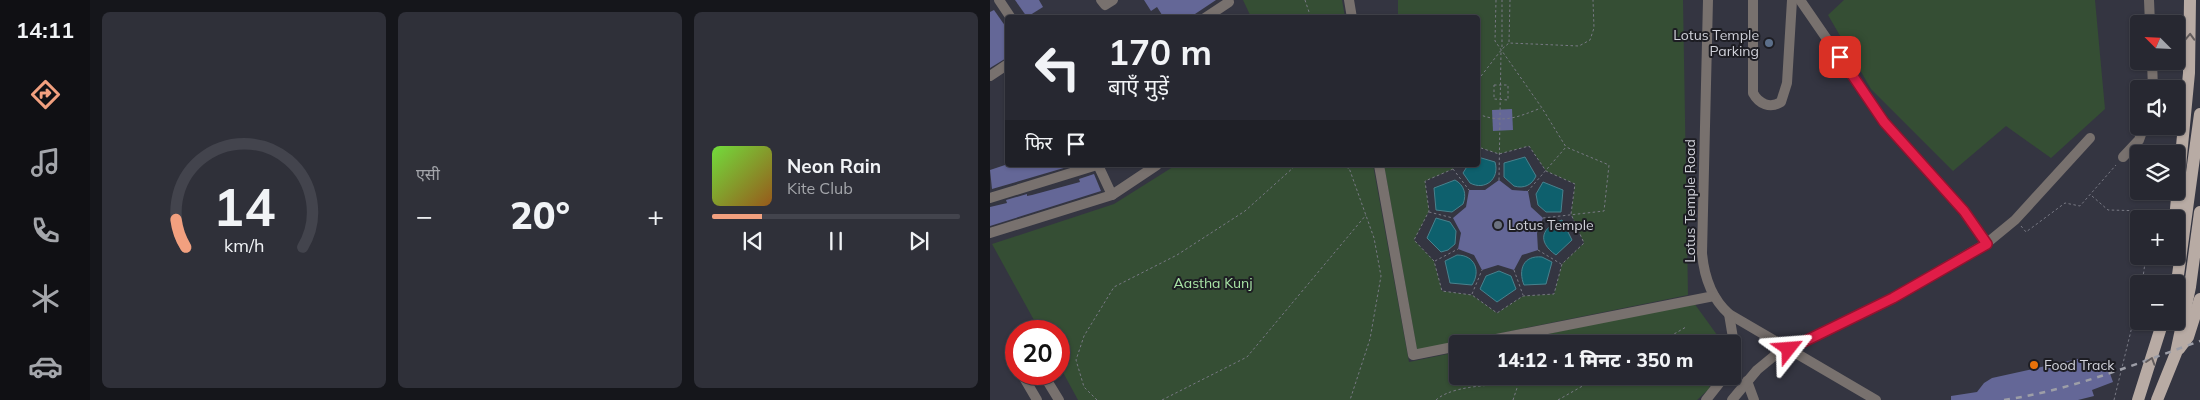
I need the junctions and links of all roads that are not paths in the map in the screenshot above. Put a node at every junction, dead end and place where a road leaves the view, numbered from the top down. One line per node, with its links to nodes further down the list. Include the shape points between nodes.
1 (999, 0): 12 (street)
2 (1102, 0): 3 (street, via 1105,5)
3 (1112, 0)
4 (1349, 0): 14 (street)
5 (1708, 0): 34 (street, Lotus Temple Road, via 1702,253 1704,271)
6 (1753, 0): 7 (street, via 1753,93 1763,105 1781,102 1787,83)
7 (1792, 0)
8 (1800, 0): 32 (street, via 1884,122 1964,211)
9 (2149, 0): 15 (street)
10 (2190, 0): 29 (main road, one-way to 10, via 2189,74)
11 (1229, 2): 13 (street)
12 (1009, 15)
13 (1210, 15)
14 (1352, 15)
15 (2150, 15)
16 (1005, 66): 17 (street)
17 (990, 76)
18 (2200, 114): 21 (main road)
19 (2141, 135): 22 (street)
20 (2090, 138): 32 (street, via 2015,220)
21 (2197, 146): 33 (main road)
22 (2123, 157)
23 (1091, 167): 28 (street)
24 (1098, 167): 27 (street)
25 (1155, 167): 27 (street)
26 (1379, 167): 40 (street, via 1413,355)
27 (1112, 195): 31 (street)
28 (990, 198)
29 (2176, 210)
30 (2200, 212): 42 (main road, via 2190,286)
31 (990, 233)
32 (1987, 244): 41 (street, via 1893,298)
33 (2178, 275)
34 (1714, 296): 36 (street, Lotus Temple Road); 38 (street)
35 (2200, 299): 42 (main road, via 2188,337)
36 (1729, 314): 39 (street); 41 (street, Lotus Temple Road)
37 (2160, 330): 53 (main road, one-way to 37)
38 (1517, 335)
39 (1732, 335)
40 (1449, 348)
41 (1789, 349): 43 (street, via 1764,363); 52 (street, Lotus Temple Road)
42 (2176, 353): 54 (main road)
43 (1747, 381): 50 (street); 51 (street)
44 (1028, 385): 47 (street)
45 (1050, 385): 48 (street)
46 (1718, 385): 49 (street)
47 (1037, 400)
48 (1059, 400)
49 (1706, 400)
50 (1732, 400)
51 (1754, 400)
52 (1876, 400)
53 (2138, 400)
54 (2157, 400)

